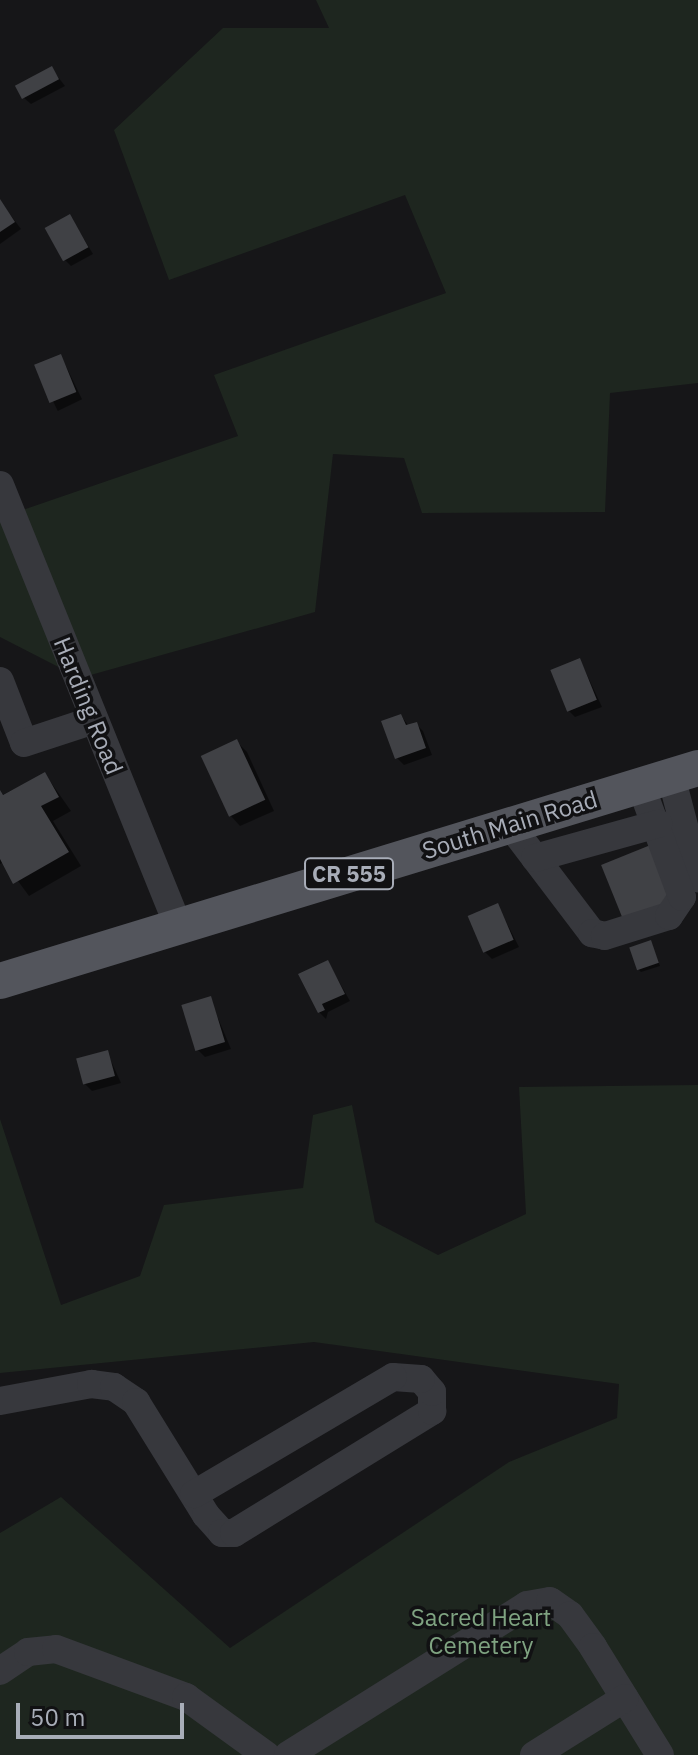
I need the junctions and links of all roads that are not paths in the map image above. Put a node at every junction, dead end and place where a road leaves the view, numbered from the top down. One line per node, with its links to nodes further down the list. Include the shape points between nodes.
1 (0, 485): 4 (street, Harding Road)
2 (0, 681): 3 (street)
3 (5, 710): 4 (street, via 24,743)
4 (94, 720): 10 (street, Harding Road)
5 (670, 777): 6 (street); 7 (main road, South Main Road / CR 555); 9 (street)
6 (658, 824): 8 (street); 8 (street, via 682,897 678,907 669,916 605,936 592,933)
7 (510, 825): 8 (street); 10 (main road, South Main Road / CR 555)
8 (535, 858)
9 (698, 879)
10 (178, 926): 11 (main road, South Main Road / CR 555)
11 (0, 981)
12 (0, 1401): 13 (street, via 91,1384 114,1387 136,1402)
13 (194, 1494): 13 (street, via 222,1533 234,1533 432,1411 432,1392 421,1379 393,1377)
14 (0, 1671): 16 (street, via 28,1652 56,1649 186,1697)
15 (625, 1698): 17 (street, via 570,1615 550,1601 527,1605); 18 (street); 19 (street)
16 (266, 1755)
17 (288, 1755)
18 (534, 1755)
19 (660, 1755)

